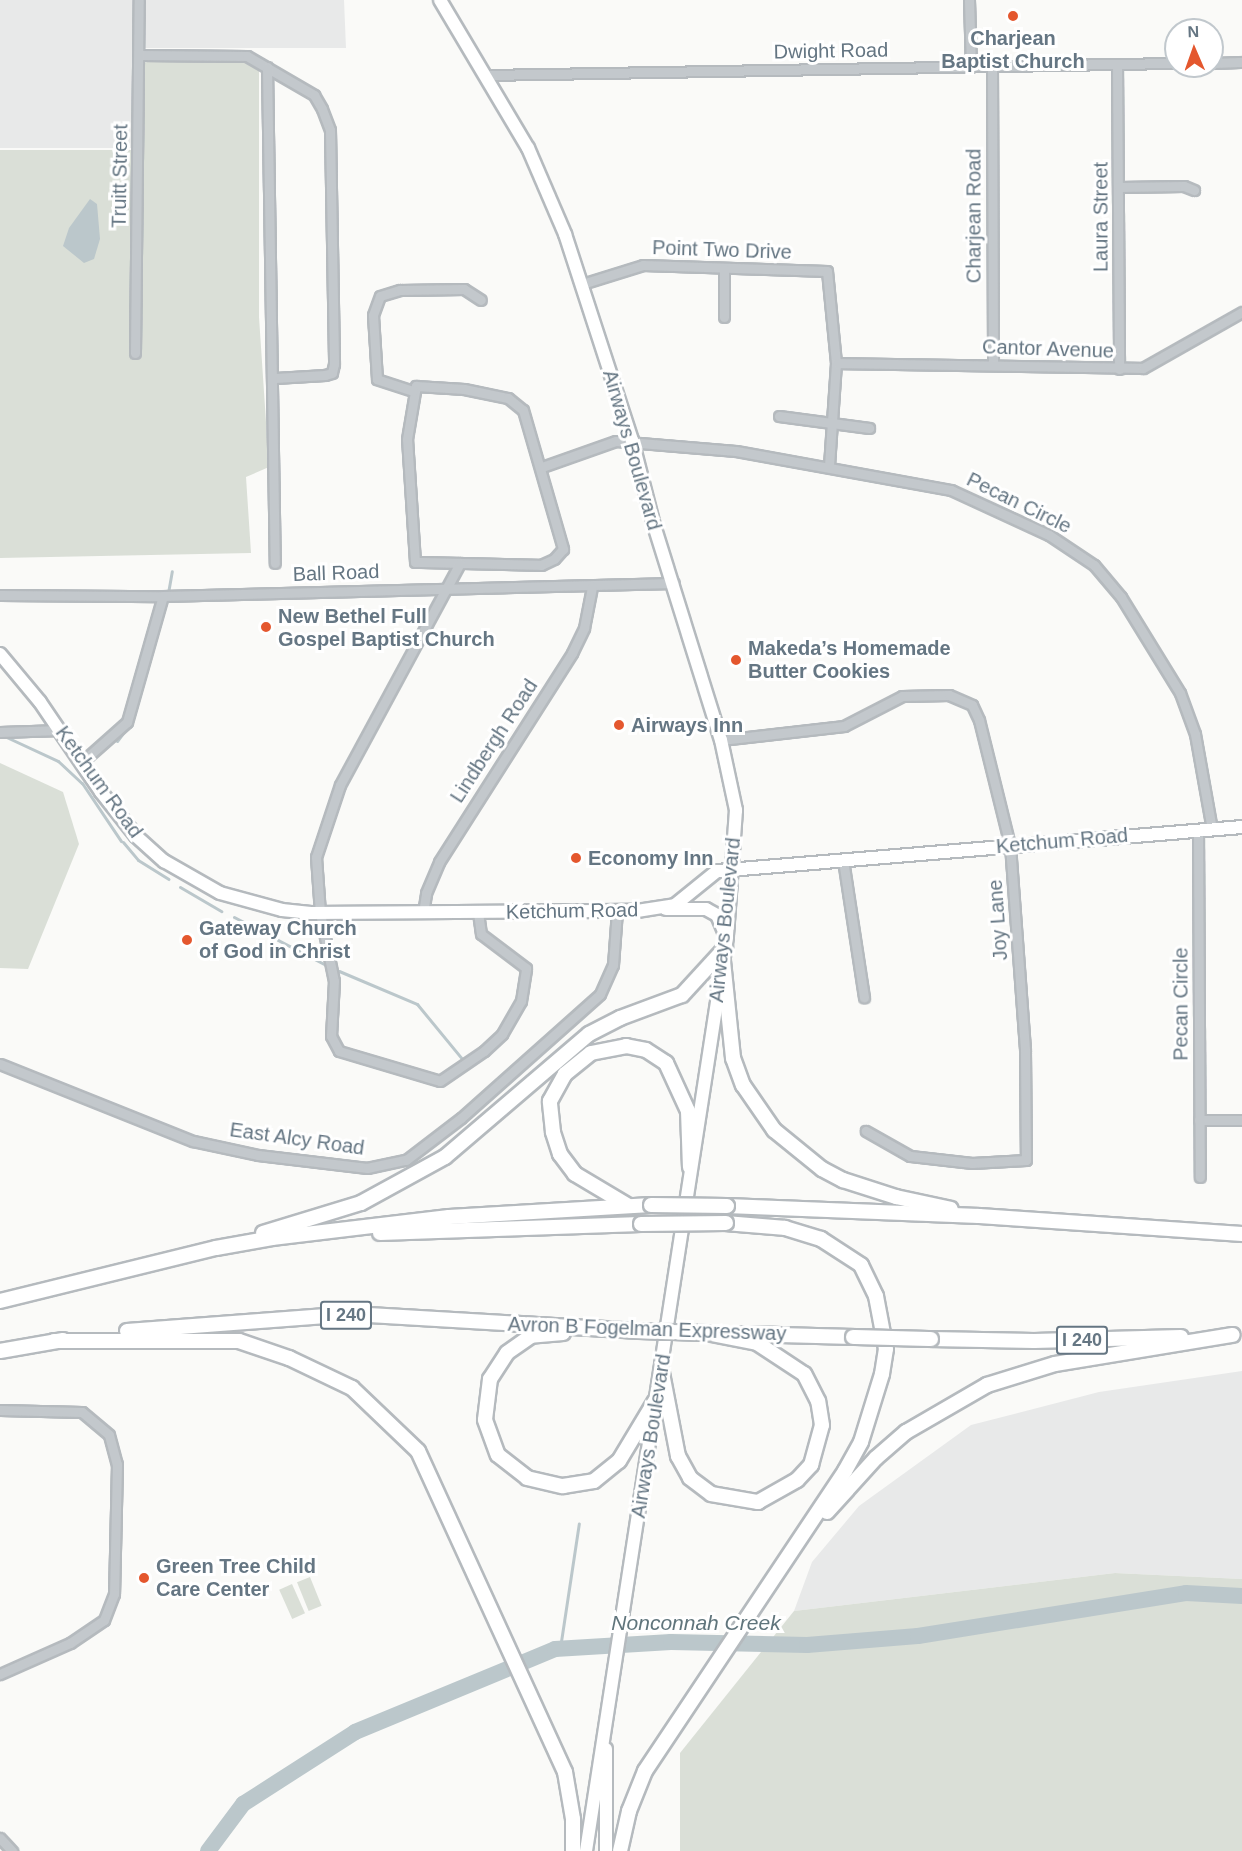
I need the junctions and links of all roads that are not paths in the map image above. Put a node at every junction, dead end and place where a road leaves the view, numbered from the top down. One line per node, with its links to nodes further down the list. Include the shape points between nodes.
1 (139, 0): 4 (street, Truitt Street)
2 (440, 0): 12 (main road, Airways Boulevard)
3 (969, 0): 11 (street)
4 (140, 55): 10 (street, via 248,56); 20 (street, Truitt Street)
5 (1242, 62): 7 (street)
6 (1164, 63): 8 (street, Dwight Road)
7 (1224, 63)
8 (1117, 64): 9 (street, Dwight Road); 13 (street, Laura Street)
9 (992, 66): 11 (street, Dwight Road); 22 (street, Charjean Road)
10 (267, 67): 24 (street); 24 (street, via 314,95 330,130 335,311 332,373)
11 (971, 67): 12 (street, Dwight Road)
12 (486, 75): 16 (main road, Airways Boulevard, via 528,148 566,234)
13 (1119, 187): 14 (street, via 1184,186); 23 (street, Laura Street)
14 (1194, 190)
15 (724, 269): 16 (street, Point Two Drive, via 643,265); 19 (street); 21 (street, Point Two Drive, via 827,271)
16 (582, 284): 29 (main road, Airways Boulevard)
17 (480, 300): 25 (street, via 465,289 400,290 380,296 374,315 376,380)
18 (1242, 312): 23 (street, Cantor Avenue, via 1143,368)
19 (724, 317)
20 (135, 353)
21 (836, 363): 22 (street, Cantor Avenue); 27 (street)
22 (993, 365): 23 (street, Cantor Avenue)
23 (1119, 369)
24 (275, 378): 32 (street)
25 (413, 391): 30 (street, via 416,386 464,388 508,398 523,410); 33 (street, via 407,439 415,562)
26 (779, 416): 27 (street)
27 (833, 424): 28 (street); 31 (street)
28 (869, 428)
29 (632, 441): 30 (street, Pecan Circle, via 616,441); 31 (street, Pecan Circle, via 736,451); 34 (main road, Airways Boulevard)
30 (542, 467): 33 (street, via 563,549 541,565)
31 (829, 467): 45 (street, Pecan Circle, via 951,490 1049,535 1094,565 1120,597 1180,693 1195,734)
32 (275, 563)
33 (460, 563): 35 (street)
34 (674, 584): 36 (street, Ball Road); 42 (main road, Airways Boulevard)
35 (450, 588): 36 (street, Ball Road); 38 (street, Ball Road); 53 (street, via 340,785 316,857)
36 (592, 588): 54 (street, Lindbergh Road, via 584,628 572,653 439,862 426,893)
37 (0, 596): 38 (street, Ball Road)
38 (167, 596): 43 (street, via 127,722)
39 (0, 654): 40 (main road, Ketchum Road)
40 (61, 730): 41 (street); 43 (main road, Ketchum Road)
41 (1, 732)
42 (722, 740): 47 (street, Joy Lane, via 844,726 902,696 950,695 972,705 979,720); 49 (main road, Airways Boulevard, via 734,795)
43 (83, 761): 53 (main road, Ketchum Road, via 136,836 164,861 220,893 263,907)
44 (1242, 826): 45 (main road, Ketchum Road)
45 (1212, 829): 46 (main road, Ketchum Road)
46 (1198, 830): 47 (main road, Ketchum Road); 58 (street, Pecan Circle)
47 (1010, 845): 48 (main road, Ketchum Road); 60 (street, Joy Lane, via 1025,1051 1026,1160 972,1164 909,1156)
48 (843, 860): 49 (main road, Ketchum Road); 56 (street)
49 (734, 870): 50 (main road, Ketchum Road, via 717,871 675,904); 55 (main road, Airways Boulevard)
50 (659, 909): 51 (main road, Ketchum Road); 55 (main road, via 706,909 717,915)
51 (617, 911): 52 (main road, Ketchum Road); 57 (street, East Alcy Road, via 613,965 600,994 461,1118 406,1160 367,1168 258,1155 193,1141)
52 (478, 912): 53 (street, via 481,934 526,968 526,984 513,1019 502,1034 440,1081 349,1056 334,1045 334,981); 54 (main road, Ketchum Road)
53 (320, 913): 54 (main road, Ketchum Road)
54 (423, 913)
55 (725, 949): 61 (main road, Airways Boulevard); 64 (highway, via 733,1058 742,1085 774,1130 794,1149 843,1180); 67 (highway, via 682,995 620,1018 589,1035 445,1157 361,1203)
56 (864, 997)
57 (0, 1064)
58 (1199, 1120): 59 (street); 62 (street, Pecan Circle)
59 (1242, 1120)
60 (866, 1131)
61 (690, 1167): 63 (highway, via 688,1111 666,1063 646,1050 626,1046 591,1053 565,1074 550,1101 553,1132 560,1154 575,1174); 74 (main road, Airways Boulevard)
62 (1200, 1177)
63 (627, 1205): 64 (highway, bridge); 65 (highway, via 449,1217)
64 (979, 1216): 66 (highway)
65 (326, 1232): 67 (highway); 77 (highway, bridge, via 726,1223 785,1228 821,1239 861,1265 876,1296 886,1349 874,1404 861,1442)
66 (1242, 1234)
67 (216, 1248): 68 (highway)
68 (0, 1301)
69 (606, 1329): 70 (highway, Avron B Fogelman Expressway / I 240, bridge); 72 (highway, Avron B Fogelman Expressway / I 240, via 352,1314 162,1327); 75 (highway, via 531,1336 507,1353 490,1379 485,1420 498,1455 527,1478 563,1486 594,1481 619,1461)
70 (706, 1333): 71 (highway, Avron B Fogelman Expressway / I 240, bridge, via 1034,1341); 74 (highway, via 757,1343 804,1374 818,1401 822,1425 811,1466 797,1480 758,1502 711,1494 690,1478 678,1456)
71 (1238, 1334): 77 (highway, via 1055,1364 987,1385 906,1432 864,1470)
72 (54, 1341): 73 (highway, I 240); 82 (highway, via 238,1341 289,1358 352,1388 418,1451 543,1717 565,1772)
73 (0, 1351)
74 (662, 1373): 75 (main road, Airways Boulevard)
75 (655, 1401): 79 (main road, Airways Boulevard)
76 (0, 1410): 78 (street, via 82,1412 108,1435 117,1464 114,1594 104,1620 70,1643)
77 (798, 1546): 81 (highway, via 645,1771)
78 (0, 1674)
79 (606, 1730): 80 (main road, Airways Boulevard); 89 (main road)
80 (591, 1801): 87 (main road, Airways Boulevard); 88 (main road)
81 (629, 1811): 90 (highway); 91 (highway)
82 (573, 1819): 85 (highway); 86 (highway)
83 (0, 1838): 84 (street)
84 (12, 1851)
85 (563, 1851)
86 (573, 1851)
87 (585, 1851)
88 (591, 1851)
89 (606, 1851)
90 (620, 1851)
91 (628, 1851)

